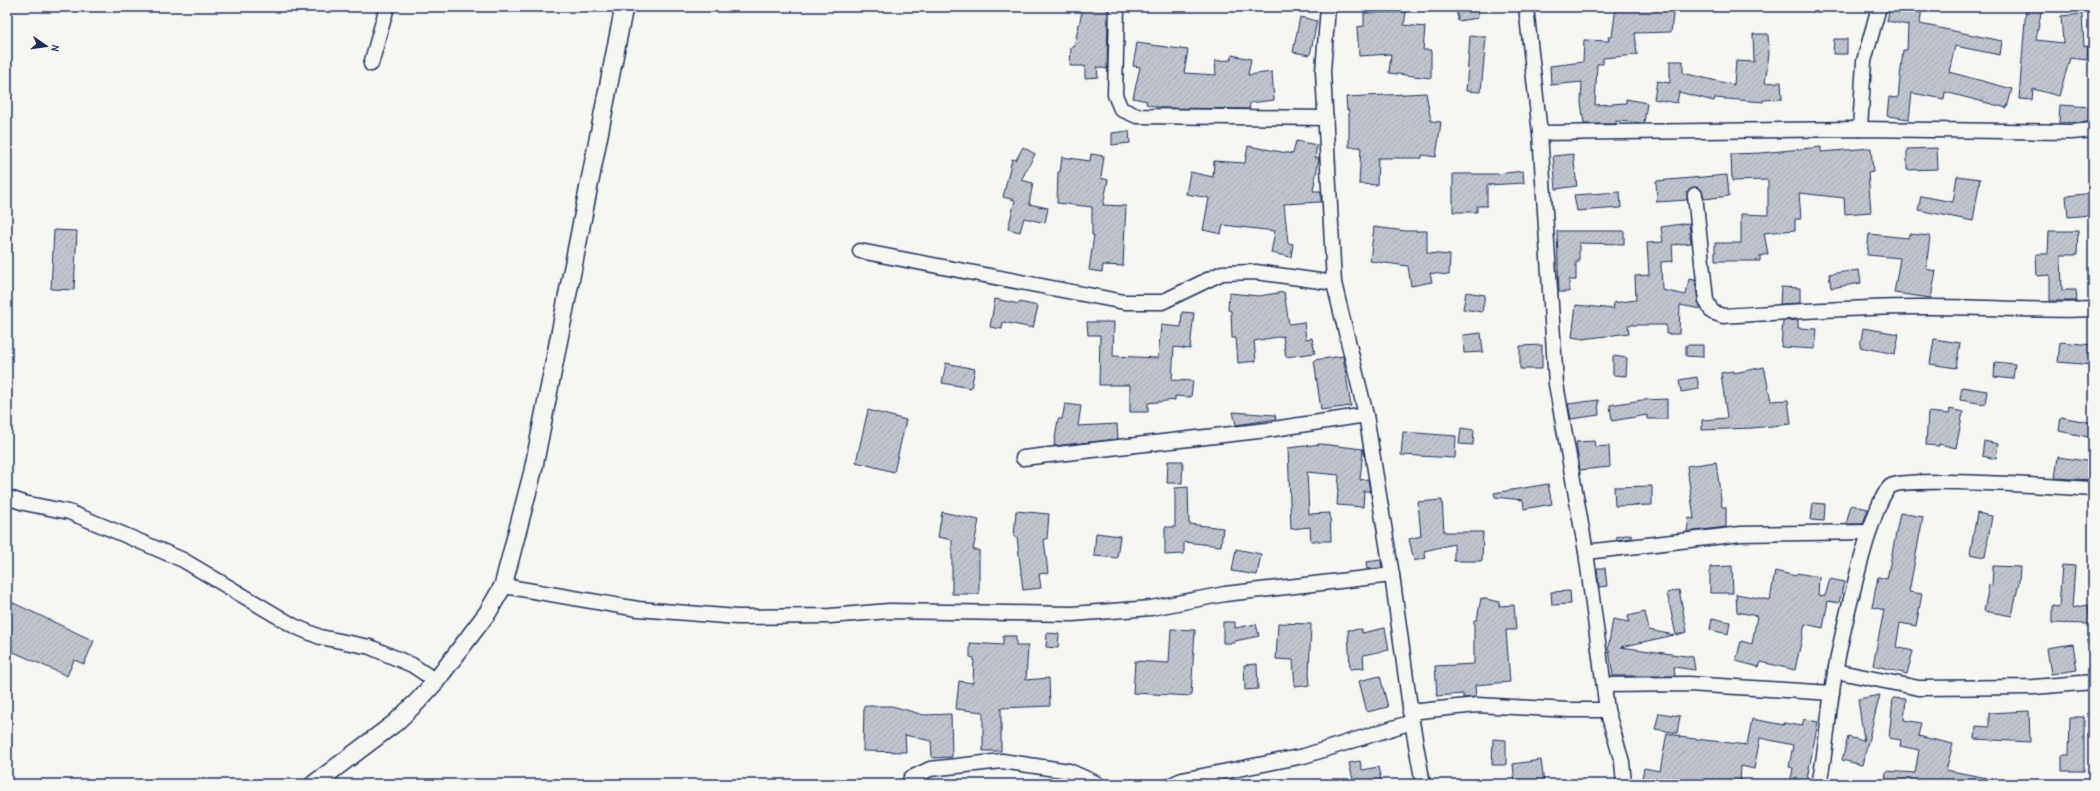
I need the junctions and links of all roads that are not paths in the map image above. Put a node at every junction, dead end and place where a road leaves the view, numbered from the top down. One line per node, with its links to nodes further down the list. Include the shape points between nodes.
1 (387, 7): 7 (street)
2 (624, 7): 23 (street, via 533,471)
3 (1117, 7): 8 (street, via 1115,95 1121,109 1137,116)
4 (1328, 7): 8 (street, via 1323,71)
5 (1526, 7): 11 (street)
6 (1879, 7): 9 (street, via 1864,61)
7 (370, 64)
8 (1326, 118): 14 (street)
9 (1860, 129): 10 (street, via 2071,132); 11 (street)
10 (2093, 130)
11 (1540, 133): 21 (street, via 1556,384)
12 (1695, 195): 15 (street, via 1706,300 1712,312 1723,316 1921,307 2063,311)
13 (860, 251): 14 (street, via 1124,302 1162,302 1222,273 1256,272)
14 (1334, 282): 16 (street)
15 (2093, 309)
16 (1366, 415): 17 (street, via 1267,430); 22 (street)
17 (1023, 458)
18 (2093, 488): 20 (street, via 1902,483 1891,486 1883,495)
19 (7, 497): 25 (street, via 69,512 183,560 294,626 320,637 370,648 412,665)
20 (1868, 532): 21 (street, via 1741,534); 24 (street)
21 (1586, 552): 27 (street)
22 (1392, 575): 23 (street, via 1225,594 1151,608 1072,614 889,612 830,616 737,617 638,609); 30 (street)
23 (503, 586): 25 (street, via 488,612)
24 (1835, 671): 26 (street, via 1919,688 2034,687); 28 (street)
25 (436, 681): 31 (street, via 395,723)
26 (2093, 682)
27 (1604, 685): 28 (street, via 1688,684); 29 (street)
28 (1832, 693): 37 (street)
29 (1607, 710): 30 (street, via 1478,705); 36 (street, via 1622,762)
30 (1411, 717): 34 (street, via 1304,756 1182,780); 35 (street)
31 (314, 784)
32 (909, 784): 33 (street, via 911,778 930,769 1002,761 1069,771)
33 (1098, 784)
34 (1173, 784)
35 (1423, 784)
36 (1624, 784)
37 (1819, 784)

